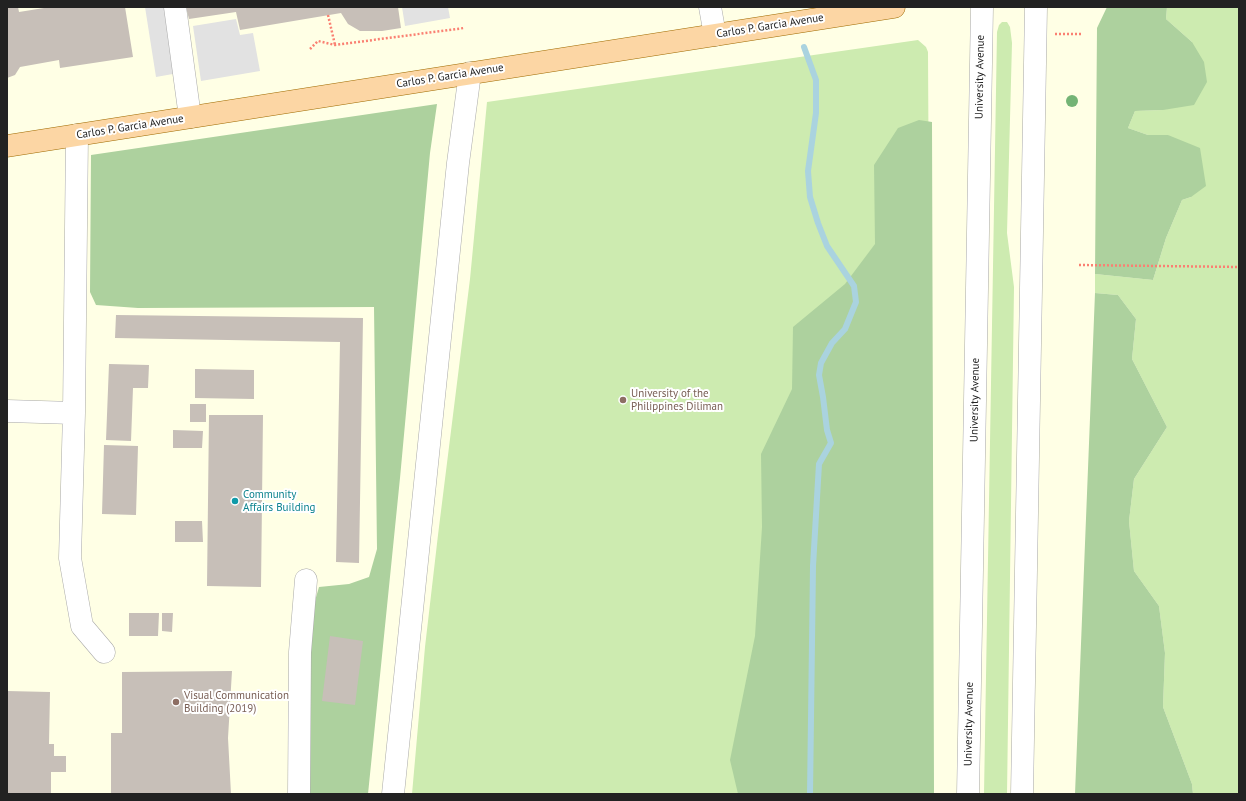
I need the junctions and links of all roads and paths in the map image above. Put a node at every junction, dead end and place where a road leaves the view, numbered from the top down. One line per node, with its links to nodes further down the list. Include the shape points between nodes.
1 (175, 7): 14 (street)
2 (710, 7): 10 (street)
3 (894, 7): 10 (main road, Carlos P. Garcia Avenue)
4 (982, 7): 25 (street, University Avenue)
5 (1036, 7): 8 (street)
6 (328, 15): 11 (path)
7 (464, 28): 11 (path)
8 (1035, 34): 9 (path); 26 (street)
9 (1083, 34)
10 (715, 35): 13 (main road, Carlos P. Garcia Avenue)
11 (334, 45): 12 (path, via 318,41)
12 (310, 49)
13 (470, 73): 14 (main road, Carlos P. Garcia Avenue); 24 (street, via 458,163)
14 (190, 117): 15 (main road, Carlos P. Garcia Avenue)
15 (77, 135): 16 (main road, Carlos P. Garcia Avenue); 20 (street)
16 (7, 146)
17 (1079, 265): 18 (path)
18 (1239, 267)
19 (7, 410): 20 (street)
20 (74, 413): 22 (street, via 70,558 82,626)
21 (306, 580): 23 (street, via 300,652)
22 (104, 652)
23 (299, 794)
24 (393, 794)
25 (968, 794)
26 (1022, 794)

